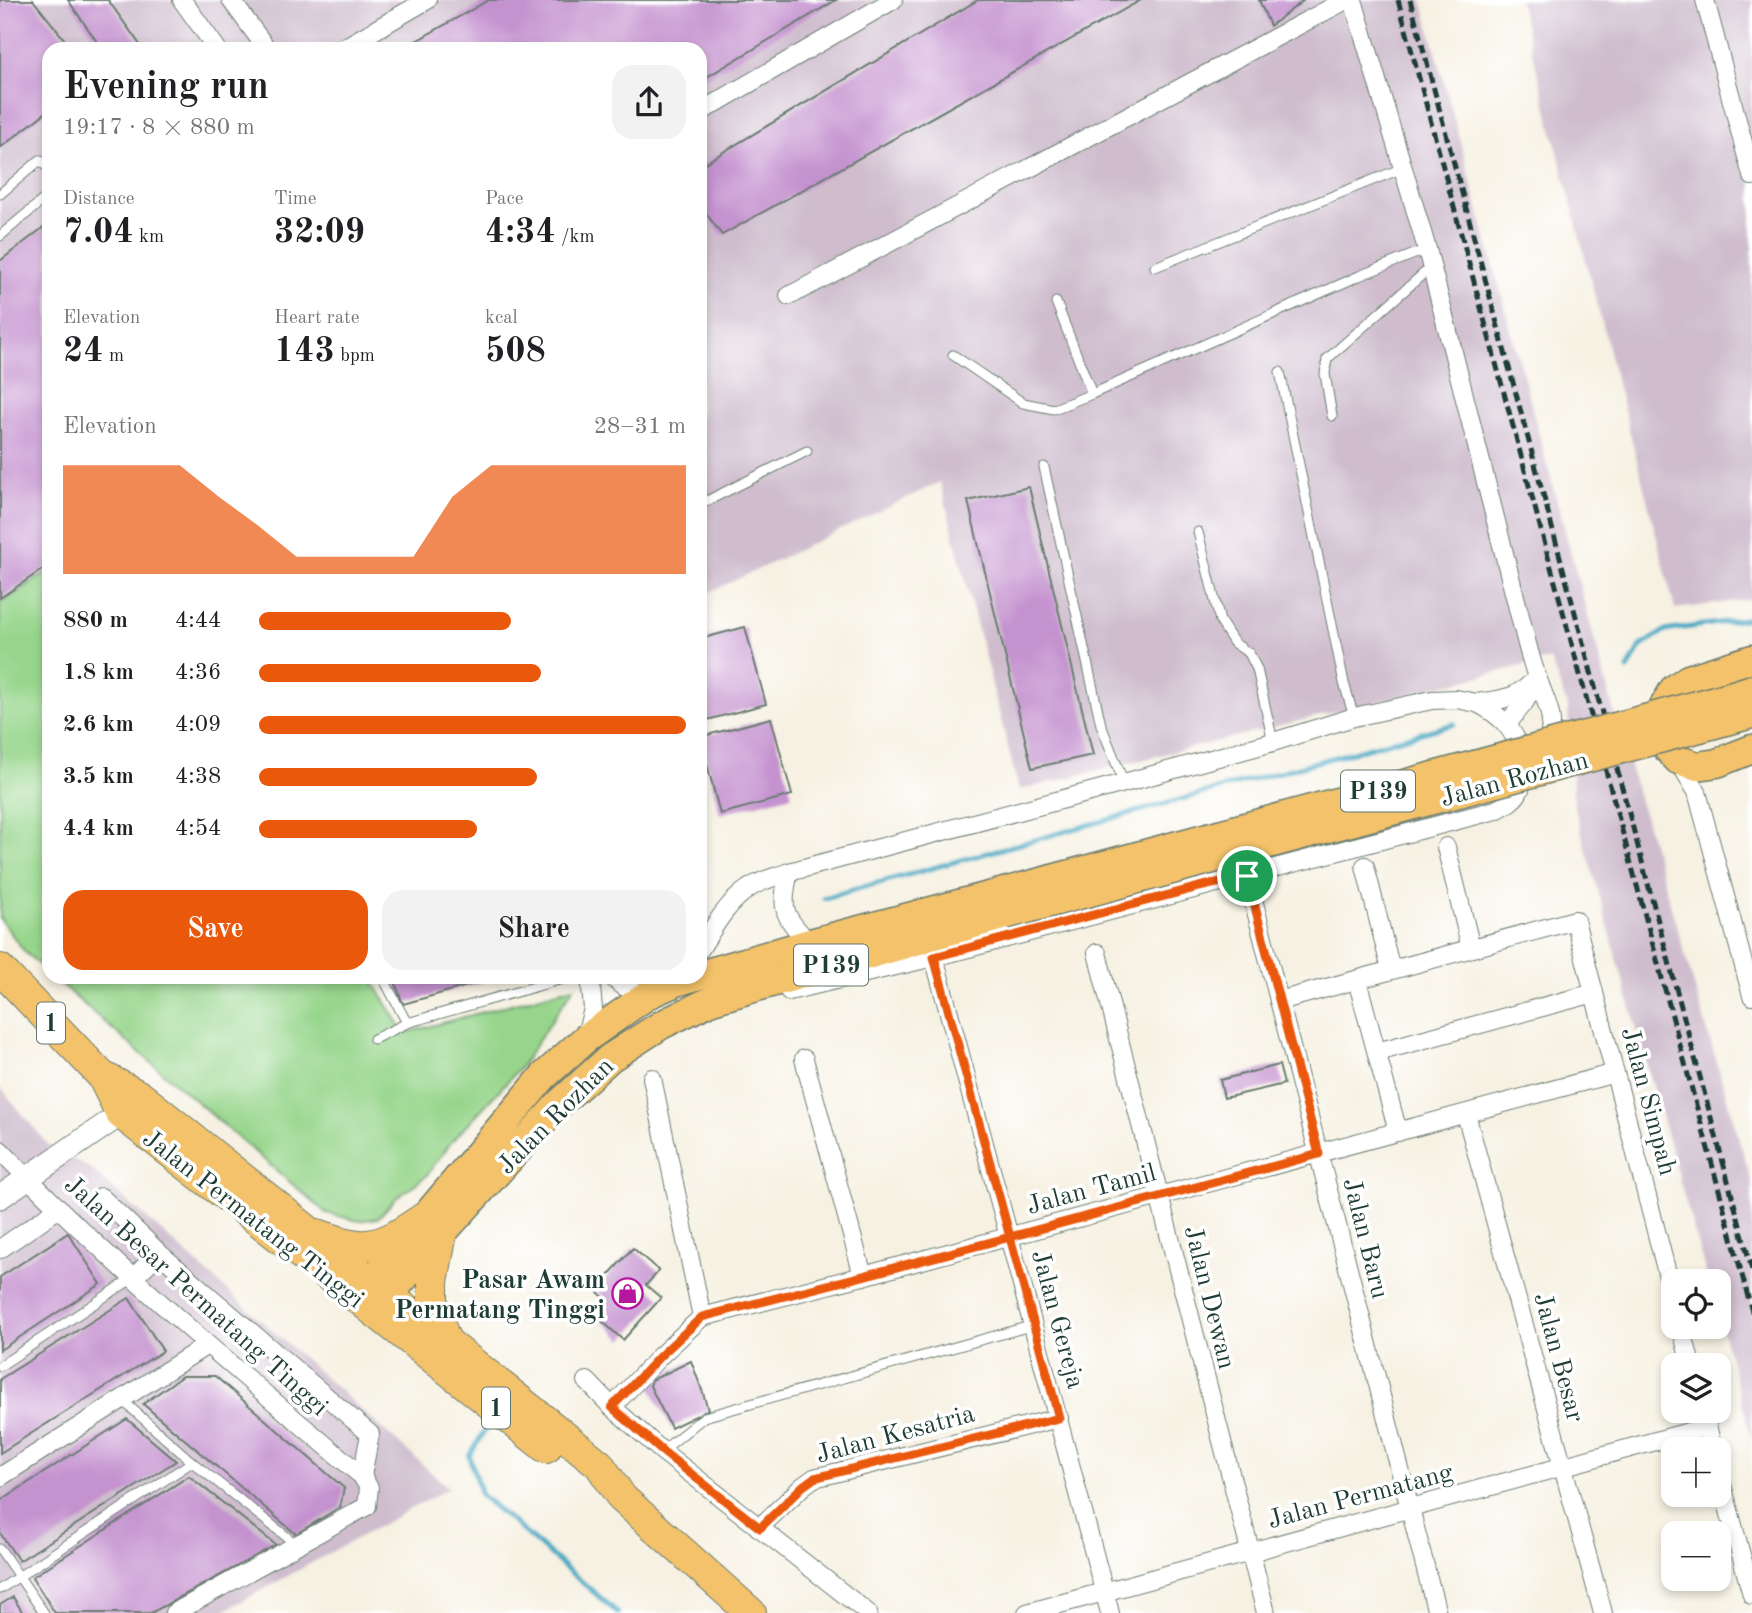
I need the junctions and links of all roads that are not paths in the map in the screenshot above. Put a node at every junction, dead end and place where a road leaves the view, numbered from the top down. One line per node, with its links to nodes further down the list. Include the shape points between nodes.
1 (182, 0): 8 (street)
2 (231, 0): 9 (street)
3 (427, 0): 10 (street)
4 (893, 0): 11 (street)
5 (1346, 0): 20 (street)
6 (1353, 0): 13 (street)
7 (1705, 0): 14 (street)
8 (212, 42)
9 (262, 42)
10 (354, 42)
11 (707, 108)
12 (42, 162): 15 (lane)
13 (1403, 168): 18 (street); 19 (lane)
14 (1752, 176)
15 (0, 194)
16 (42, 201): 17 (lane)
17 (0, 236)
18 (1429, 258): 24 (lane, via 1359,276); 25 (lane, via 1326,359); 31 (street)
19 (1155, 267)
20 (789, 296)
21 (1056, 302): 24 (lane)
22 (953, 355): 24 (lane, via 1023,403 1054,408)
23 (1280, 372): 35 (lane)
24 (1092, 394)
25 (1332, 416)
26 (807, 451): 28 (lane)
27 (1044, 467): 41 (lane, via 1101,725)
28 (707, 498)
29 (1198, 532): 37 (lane, via 1220,621 1234,643 1249,653)
30 (1752, 659): 39 (main road, via 1688,679 1674,689 1659,720 1666,747)
31 (1537, 678): 33 (street, via 1513,696); 36 (street); 40 (street, via 1552,725 1549,739)
32 (1752, 689): 46 (main road, Jalan Rozhan / P139, bridge)
33 (1478, 703): 35 (street, via 1432,700); 36 (street)
34 (1752, 714): 46 (main road, Jalan Rozhan / P139, bridge)
35 (1354, 717): 37 (street)
36 (1507, 724): 40 (street, via 1517,741)
37 (1273, 741): 41 (street)
38 (1752, 750): 39 (main road, via 1698,766)
39 (1678, 760): 63 (street, via 1697,792)
40 (1524, 772): 45 (street, via 1520,791 1496,810)
41 (1124, 783): 44 (street)
42 (1446, 847): 49 (street)
43 (1365, 866): 53 (street)
44 (789, 872): 47 (street, via 749,888 732,902); 48 (street, via 783,903 786,915)
45 (1247, 876): 51 (street); 64 (street, Jalan Baru)
46 (1005, 903): 48 (main road, Jalan Rozhan / P139); 66 (main road, Jalan Rozhan / P139, via 712,1000)
47 (707, 938)
48 (810, 943): 54 (main road, Jalan Rozhan / P139)
49 (1471, 948): 53 (street); 61 (street, Jalan Simpah, via 1575,920)
50 (1097, 953): 81 (street, Jalan Dewan)
51 (934, 957): 66 (street); 85 (street, Jalan Gereja)
52 (0, 969): 73 (highway, Jalan Permatang Tinggi / 1)
53 (1391, 970): 55 (street)
54 (707, 973)
55 (1357, 980): 64 (street); 69 (street)
56 (386, 984): 65 (lane)
57 (545, 984): 65 (lane)
58 (592, 984): 67 (street, via 593,1009)
59 (619, 984): 62 (street)
60 (673, 984): 62 (main road, Jalan Rozhan / P139)
61 (1594, 993): 69 (street); 71 (street, Jalan Simpah)
62 (649, 994): 67 (main road, Jalan Rozhan / P139)
63 (1752, 996)
64 (1279, 1001): 77 (street, Jalan Baru)
65 (407, 1023): 68 (lane)
66 (661, 1025): 83 (main road, Jalan Rozhan / P139, via 603,1063)
67 (585, 1038): 83 (main road, Jalan Rozhan / P139, via 544,1076)
68 (374, 1039)
69 (1377, 1052): 75 (street)
70 (804, 1059): 89 (street)
71 (1615, 1073): 74 (street, Jalan Tamil); 88 (street, Jalan Simpah)
72 (652, 1078): 92 (street)
73 (130, 1105): 78 (street); 84 (highway, Jalan Permatang Tinggi / 1); 91 (highway, Jalan Permatang Tinggi / 1)
74 (1466, 1114): 75 (street, Jalan Tamil); 104 (street, Jalan Besar)
75 (1398, 1132): 77 (street, Jalan Tamil)
76 (0, 1150): 78 (street, Jalan Besar Permatang Tinggi)
77 (1319, 1154): 81 (street, Jalan Tamil); 109 (street, Jalan Baru)
78 (28, 1179): 79 (street); 82 (street, Jalan Besar Permatang Tinggi)
79 (0, 1196)
80 (101, 1196): 87 (street, Jalan Besar Permatang Tinggi)
81 (1158, 1197): 85 (street, Jalan Tamil); 113 (street, Jalan Dewan)
82 (59, 1208): 86 (street); 90 (street, Jalan Besar Permatang Tinggi)
83 (435, 1224): 84 (highway, via 367,1245); 91 (main road, Jalan Rozhan / P139); 94 (highway, via 433,1306)
84 (307, 1231): 91 (highway, Jalan Permatang Tinggi / 1)
85 (1010, 1237): 89 (street, Jalan Tamil); 93 (street, Jalan Gereja)
86 (0, 1249)
87 (159, 1253): 90 (street); 106 (street, Jalan Besar Permatang Tinggi, via 370,1434)
88 (1666, 1269)
89 (863, 1276): 92 (street, Jalan Tamil)
90 (133, 1278): 95 (street, Jalan Besar Permatang Tinggi); 96 (lane)
91 (373, 1297): 94 (highway, Jalan Permatang Tinggi / 1); 107 (highway, Jalan Permatang Tinggi / 1, via 584,1478)
92 (702, 1317): 99 (street, Jalan Tamil)
93 (1034, 1325): 100 (street, Jalan Gereja); 102 (lane, via 704,1417)
94 (446, 1341): 107 (highway, Jalan Permatang Tinggi / 1, via 598,1464)
95 (206, 1345): 98 (street); 106 (street, Jalan Besar Permatang Tinggi)
96 (0, 1366)
97 (587, 1381): 99 (street)
98 (122, 1400): 103 (lane); 105 (street)
99 (612, 1407): 102 (street)
100 (1059, 1418): 110 (street, Jalan Kesatria, via 814,1478); 116 (street, Jalan Gereja)
101 (1693, 1423): 104 (street, Jalan Permatang)
102 (662, 1451): 110 (street)
103 (192, 1462): 111 (lane); 114 (lane)
104 (1563, 1466): 109 (street, Jalan Permatang); 126 (street, Jalan Besar)
105 (0, 1477)
106 (365, 1482): 111 (street, via 367,1506)
107 (622, 1498): 120 (highway, Jalan Permatang Tinggi / 1)
108 (1728, 1507): 117 (street)
109 (1410, 1508): 113 (street, Jalan Permatang); 125 (street, Jalan Baru)
110 (760, 1528): 121 (street)
111 (298, 1545): 119 (street)
112 (0, 1549): 114 (lane)
113 (1250, 1552): 116 (street, Jalan Permatang); 124 (street, Jalan Dewan)
114 (19, 1577): 115 (lane); 118 (lane)
115 (0, 1589)
116 (1104, 1592): 122 (street, Jalan Permatang); 123 (street, Jalan Gereja)
117 (1752, 1595)
118 (44, 1613)
119 (174, 1613)
120 (751, 1613)
121 (868, 1613)
122 (1027, 1613)
123 (1110, 1613)
124 (1266, 1613)
125 (1437, 1613)
126 (1603, 1613)

